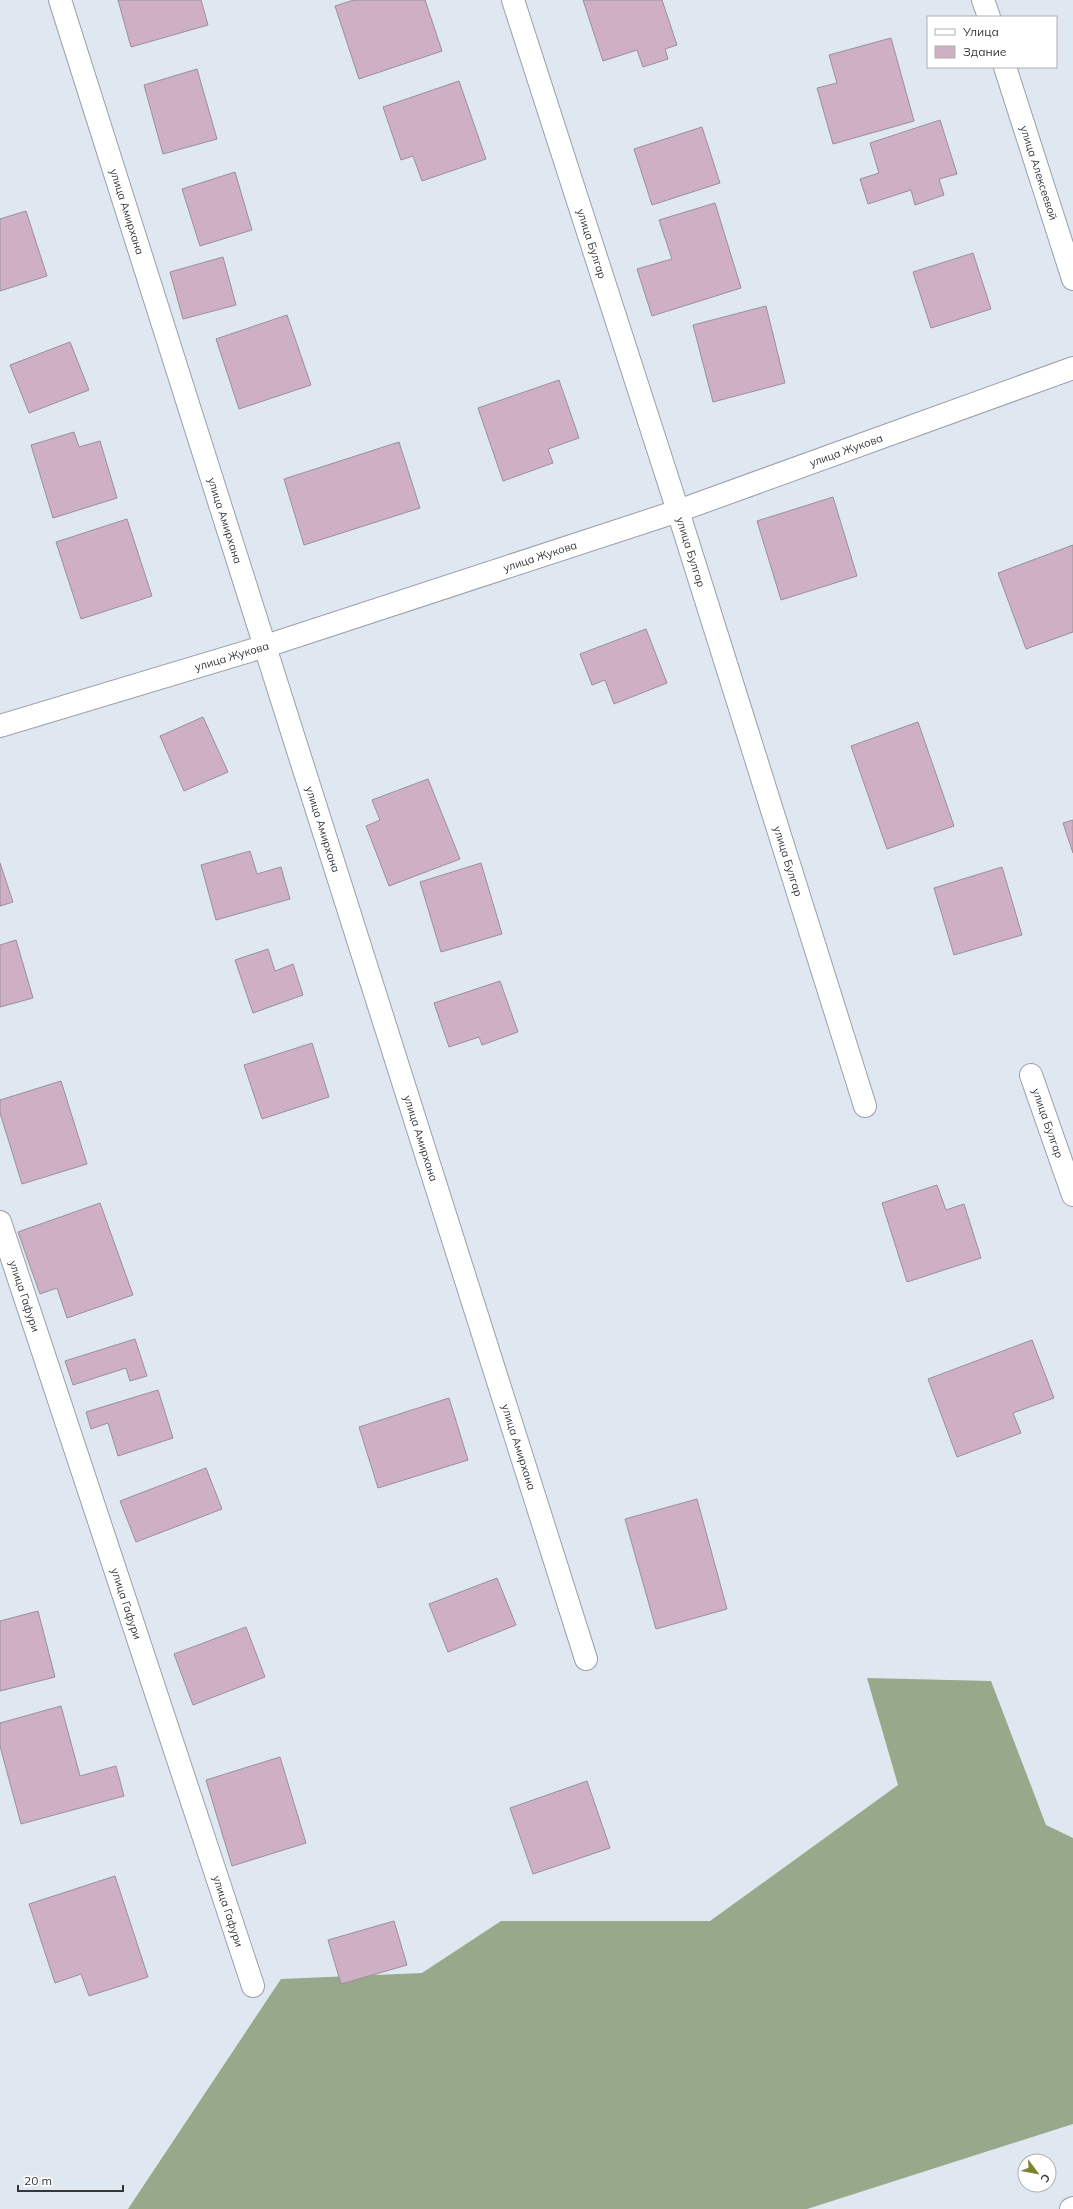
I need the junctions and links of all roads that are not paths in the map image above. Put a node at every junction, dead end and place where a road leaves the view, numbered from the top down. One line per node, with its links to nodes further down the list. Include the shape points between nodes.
1 (60, 0): 9 (street, улица Амирхана)
2 (513, 0): 8 (street, улица Булгар)
3 (983, 0): 4 (street)
4 (989, 16)
5 (1005, 68): 6 (street, улица Алексеевой)
6 (1073, 279)
7 (1073, 368): 8 (street, улица Жукова)
8 (678, 511): 9 (street, улица Жукова); 12 (street, улица Булгар)
9 (266, 646): 10 (street, улица Жукова); 15 (street, улица Амирхана)
10 (0, 726)
11 (1031, 1074): 13 (street, улица Булгар)
12 (865, 1106)
13 (1073, 1195)
14 (0, 1222): 16 (street, улица Гафури)
15 (586, 1659)
16 (253, 1986)

